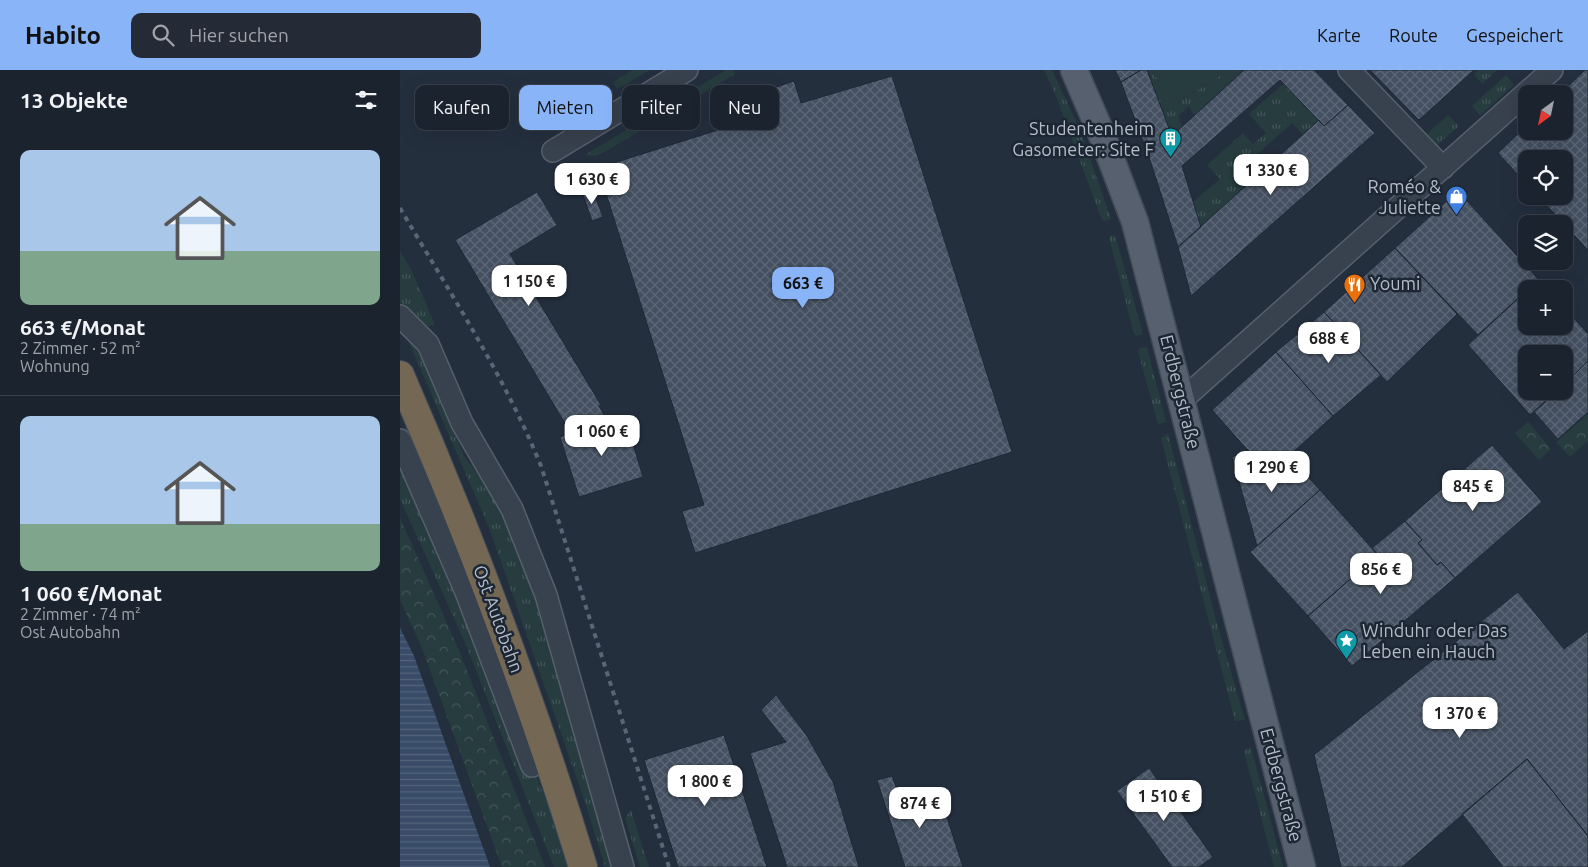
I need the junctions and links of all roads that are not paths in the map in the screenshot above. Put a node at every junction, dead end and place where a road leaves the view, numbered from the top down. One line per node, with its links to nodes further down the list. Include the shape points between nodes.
1 (687, 70): 5 (street)
2 (1074, 70): 9 (main road, Erdbergstraße, via 1135,222)
3 (1349, 70): 6 (street)
4 (1552, 70): 6 (street)
5 (553, 151)
6 (1443, 168): 9 (street)
7 (400, 316): 13 (street, via 428,344 462,423 512,509 546,595)
8 (400, 375): 12 (highway, Ost Autobahn, via 448,484 512,653)
9 (1182, 400): 14 (main road, Erdbergstraße)
10 (400, 440): 11 (street, via 466,592)
11 (532, 766)
12 (583, 867)
13 (624, 867)
14 (1302, 867)

